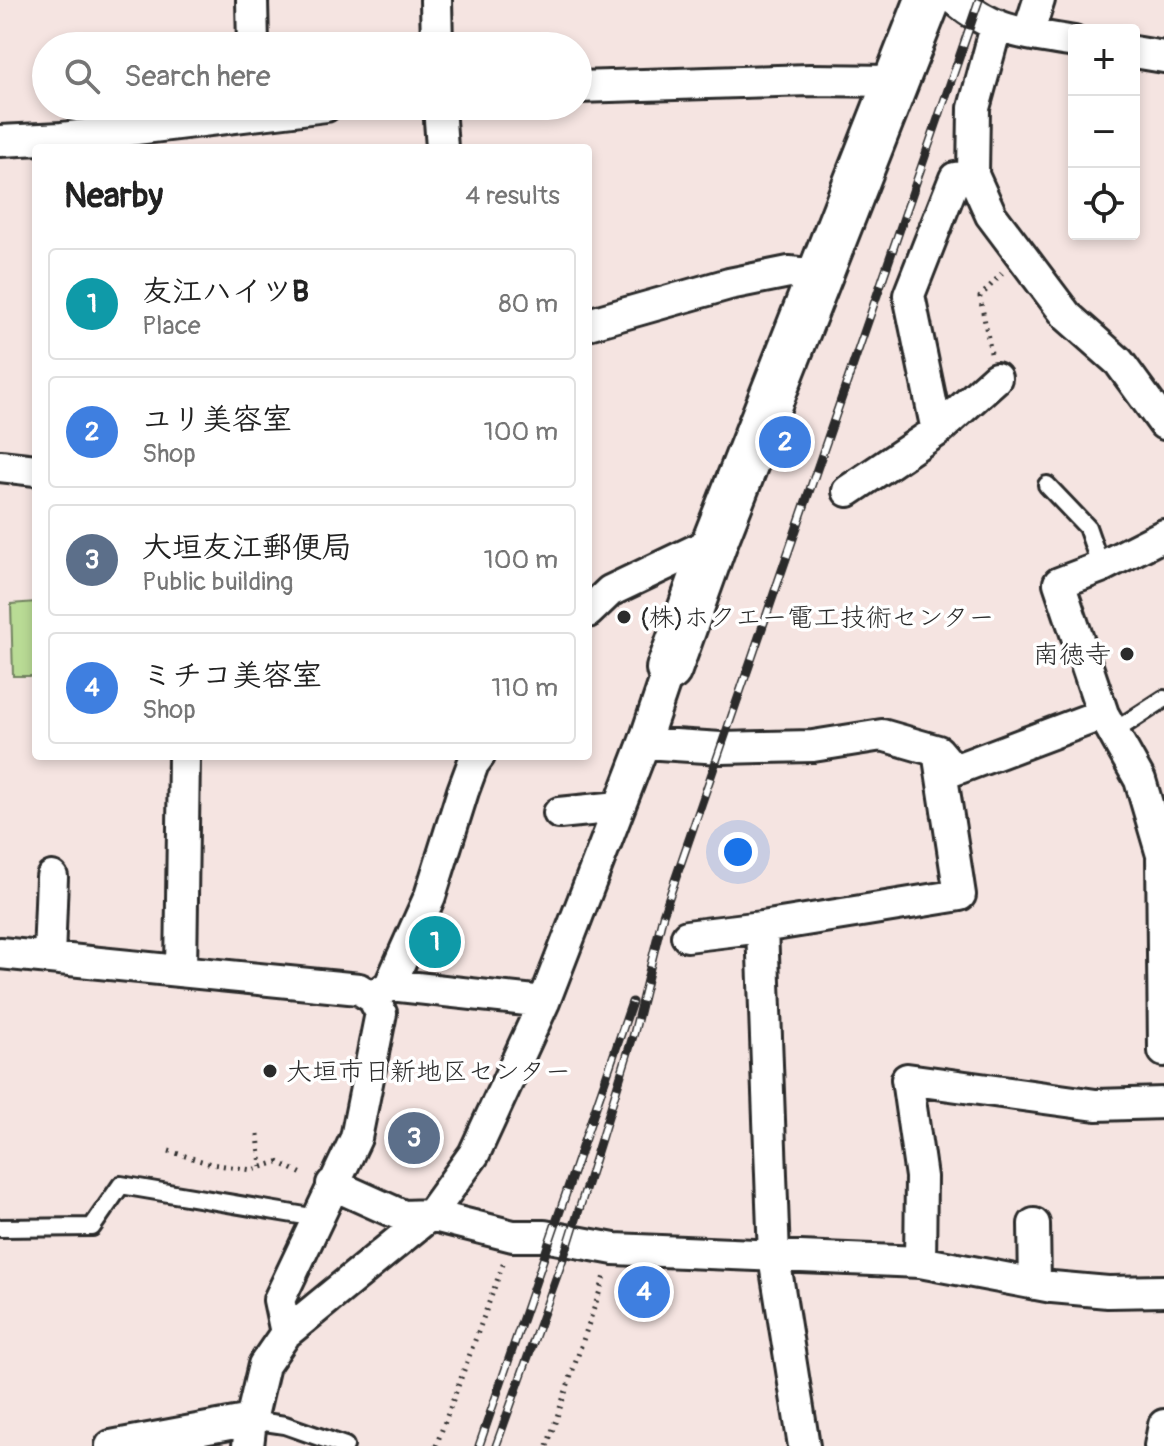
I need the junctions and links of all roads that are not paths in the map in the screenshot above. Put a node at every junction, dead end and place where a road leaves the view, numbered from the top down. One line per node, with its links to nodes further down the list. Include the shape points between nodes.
1 (252, 0): 7 (street)
2 (436, 0): 8 (street)
3 (928, 0): 13 (street)
4 (956, 0): 6 (street)
5 (1039, 0): 9 (street)
6 (996, 27): 9 (street); 19 (street, via 974,108)
7 (253, 32)
8 (437, 32)
9 (1028, 34): 10 (street)
10 (1068, 41)
11 (1140, 53): 12 (street)
12 (1164, 57)
13 (894, 81): 14 (street); 20 (street)
14 (592, 87)
15 (185, 120): 17 (street)
16 (440, 120): 18 (street)
17 (0, 141)
18 (442, 144)
19 (973, 175): 23 (street, via 991,215 1067,316 1119,362); 24 (street, via 955,178 909,295)
20 (819, 275): 21 (street, via 789,272 729,284); 30 (street)
21 (592, 323)
22 (996, 378): 24 (street)
23 (1164, 424)
24 (937, 431): 28 (street)
25 (0, 466): 26 (street)
26 (32, 470)
27 (1047, 485): 31 (lane, via 1087,527)
28 (848, 491)
29 (1164, 535): 31 (street)
30 (715, 541): 32 (street, via 610,591); 33 (street)
31 (1101, 567): 35 (street, via 1059,583)
32 (592, 608)
33 (669, 669): 36 (street)
34 (1164, 699): 35 (lane)
35 (1108, 723): 37 (street, via 954,770); 42 (street, via 1140,780)
36 (644, 743): 37 (street, via 813,746 882,735); 40 (street)
37 (938, 751): 44 (street, via 960,895)
38 (184, 760): 49 (street)
39 (476, 760): 50 (street, via 430,896)
40 (619, 807): 41 (street); 51 (street)
41 (559, 813)
42 (1164, 868): 48 (street)
43 (52, 877): 47 (street)
44 (762, 927): 45 (street); 58 (street)
45 (687, 936)
46 (0, 953): 47 (street)
47 (49, 958): 49 (street)
48 (1163, 960): 52 (street)
49 (181, 971): 50 (street)
50 (382, 992): 51 (street); 54 (street, via 356,1138)
51 (544, 1002): 55 (street, via 474,1154)
52 (1164, 1051)
53 (1164, 1103): 59 (street, via 1096,1105 907,1079 921,1177)
54 (326, 1198): 55 (street, via 403,1216); 57 (lane, via 121,1185 92,1227); 62 (street, via 279,1300)
55 (430, 1215): 58 (street, via 513,1236 614,1249); 62 (street)
56 (1034, 1224): 60 (street)
57 (0, 1228)
58 (774, 1257): 59 (street); 67 (street)
59 (920, 1262): 60 (street)
60 (1035, 1284): 61 (street, via 1108,1292)
61 (1164, 1291)
62 (286, 1333): 64 (street, via 264,1365)
63 (1164, 1425): 68 (street)
64 (250, 1433): 65 (street); 66 (lane, via 285,1425)
65 (111, 1446)
66 (345, 1446)
67 (804, 1446)
68 (1160, 1446)

